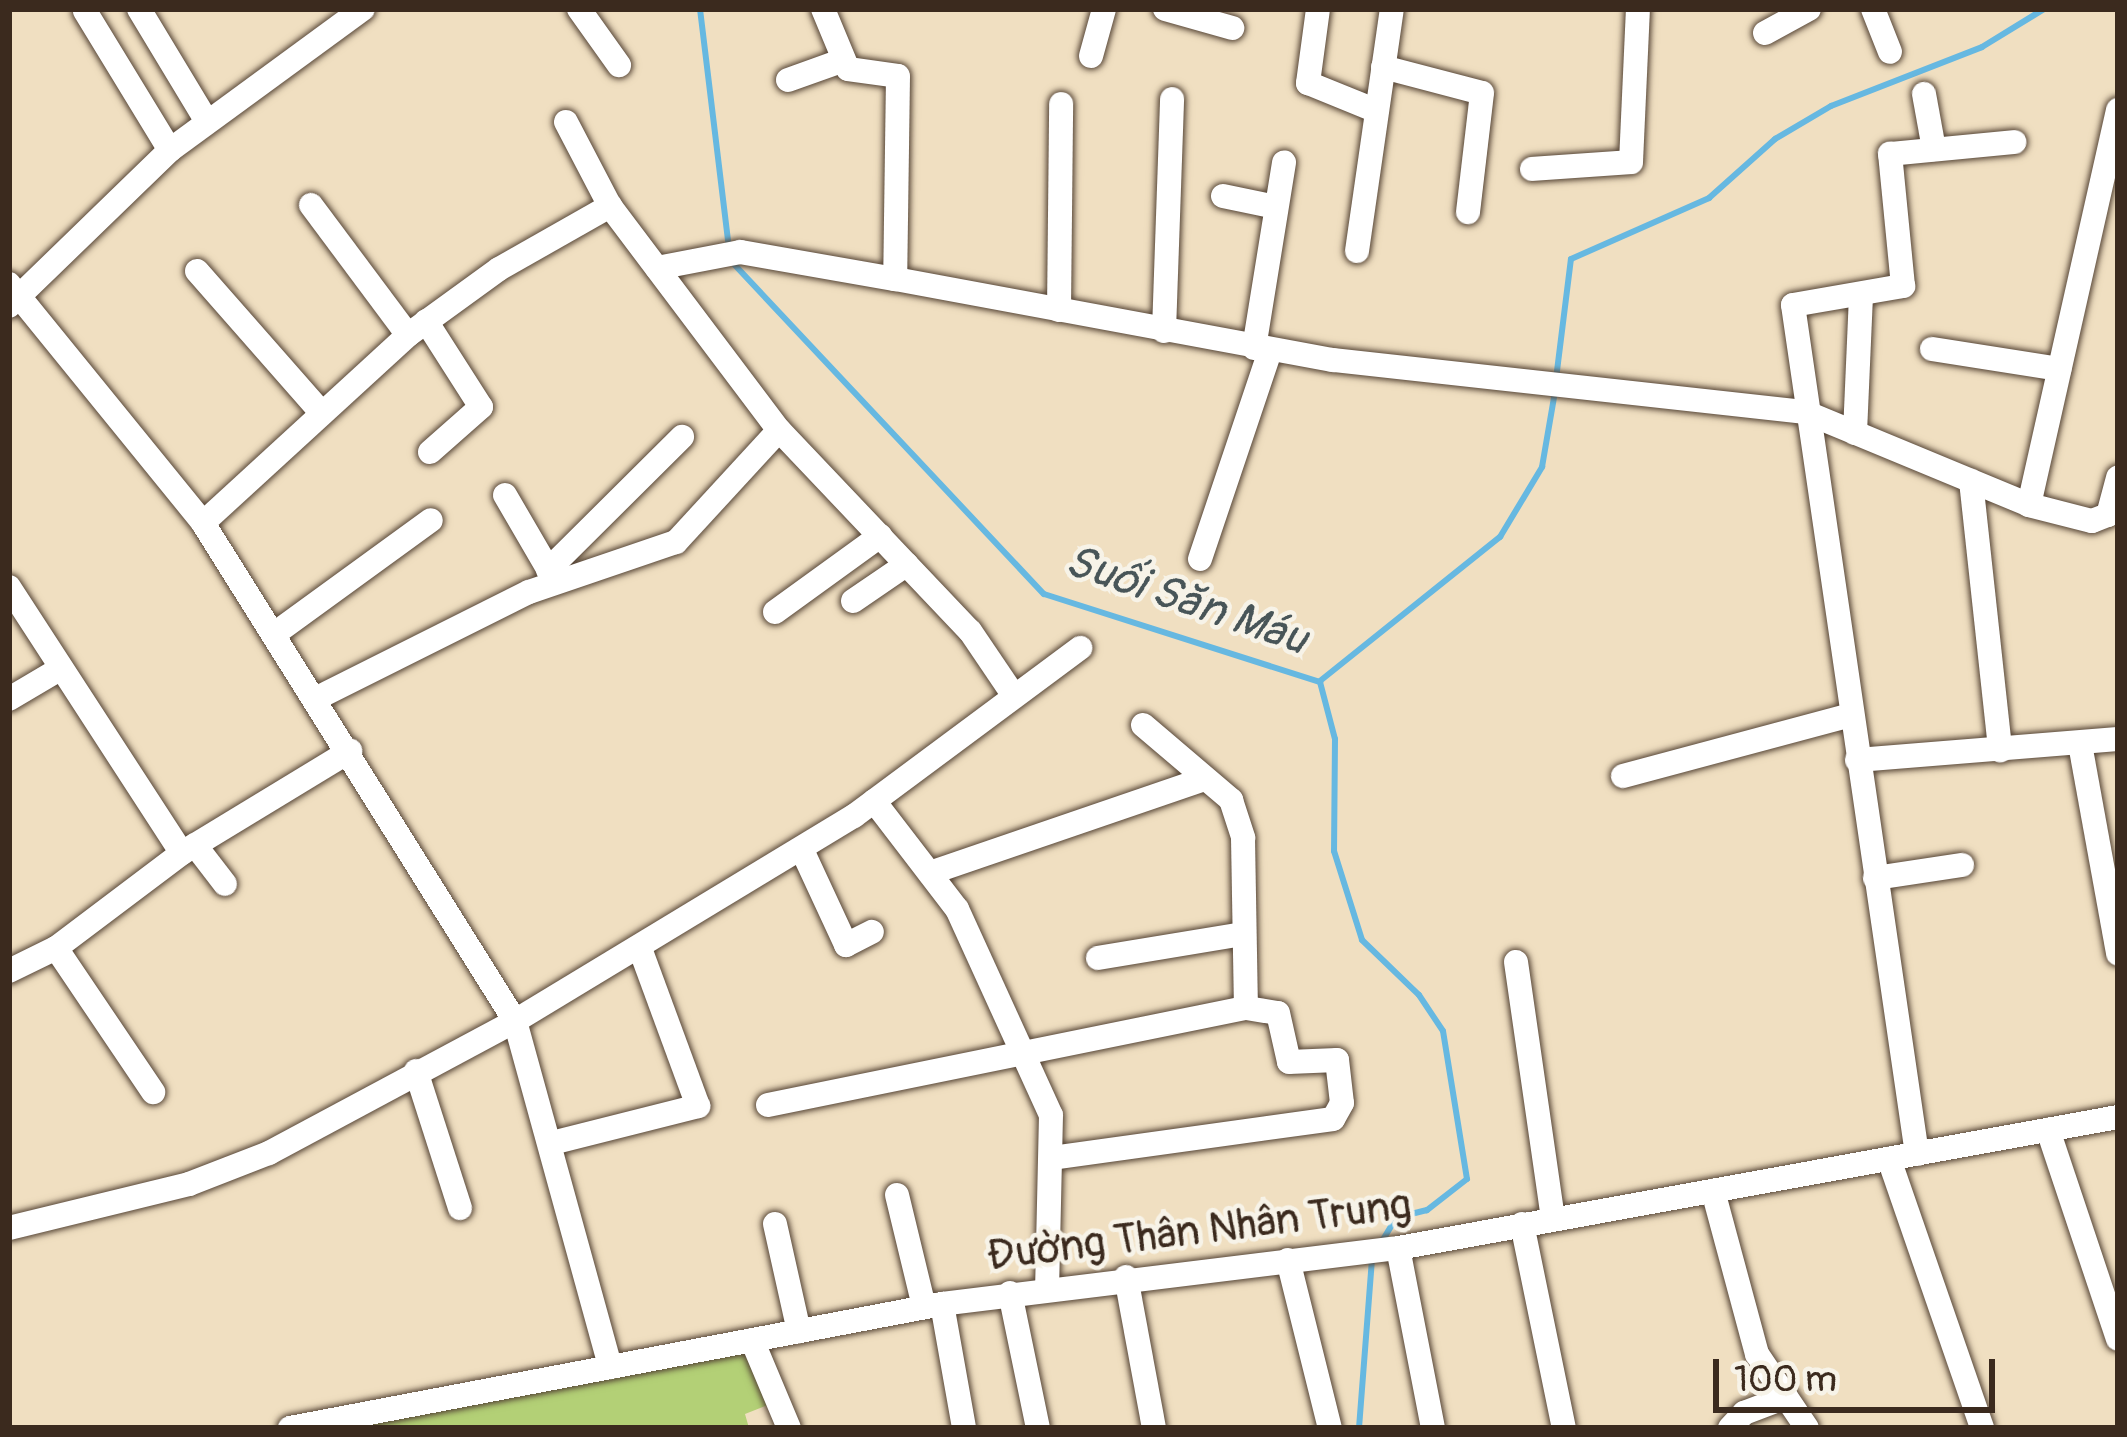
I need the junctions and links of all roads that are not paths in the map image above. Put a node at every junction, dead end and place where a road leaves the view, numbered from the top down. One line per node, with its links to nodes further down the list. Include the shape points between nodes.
1 (139, 9): 26 (street)
2 (363, 9): 26 (street)
3 (579, 9): 18 (street)
4 (824, 9): 17 (street)
5 (1103, 9): 16 (street)
6 (1165, 9): 13 (street)
7 (1318, 9): 25 (street, via 1308,83)
8 (1392, 9): 19 (street)
9 (1639, 9): 32 (street, via 1631,162)
10 (1809, 9): 14 (street)
11 (1873, 9): 15 (street)
12 (85, 11): 30 (street)
13 (1232, 28)
14 (1765, 33)
15 (1890, 52)
16 (1091, 56)
17 (844, 60): 20 (street); 41 (street, via 851,70 898,76)
18 (619, 64)
19 (1383, 67): 25 (street); 37 (street, via 1482,93)
20 (788, 80)
21 (1924, 94): 29 (street)
22 (1172, 99): 46 (street)
23 (1061, 104): 44 (street)
24 (2118, 110): 49 (street)
25 (1377, 111): 38 (street)
26 (206, 120): 30 (street)
27 (566, 122): 35 (street)
28 (2014, 142): 29 (street)
29 (1934, 149): 43 (street, via 1890,154 1904,280 1899,290)
30 (170, 150): 42 (street)
31 (1285, 162): 36 (street)
32 (1532, 169)
33 (1223, 196): 36 (street)
34 (311, 205): 45 (street)
35 (610, 206): 39 (street); 45 (street)
36 (1276, 207): 48 (street)
37 (1468, 212)
38 (1357, 251)
39 (657, 268): 41 (street, via 730,253); 52 (street)
40 (196, 271): 50 (street)
41 (895, 279): 44 (street)
42 (12, 296): 61 (street)
43 (1861, 296): 51 (street, via 1793,304); 53 (street)
44 (1060, 310): 46 (street)
45 (417, 328): 50 (street); 55 (street, via 481,407)
46 (1164, 331): 48 (street)
47 (1932, 349): 49 (street)
48 (1262, 350): 51 (street); 63 (street)
49 (2060, 369): 59 (street)
50 (320, 411): 61 (street)
51 (1805, 412): 53 (street); 75 (street)
52 (779, 430): 62 (street); 65 (street, via 687,535)
53 (1855, 433): 57 (street)
54 (682, 437): 65 (street)
55 (430, 452)
56 (2118, 477): 59 (street, via 2103,520)
57 (1971, 482): 59 (street); 79 (street)
58 (505, 495): 65 (street)
59 (2029, 505)
60 (431, 520): 69 (street)
61 (203, 523): 69 (street)
62 (880, 536): 64 (street); 68 (street)
63 (1199, 559)
64 (908, 564): 67 (street); 72 (street, via 970,631)
65 (552, 576): 73 (street)
66 (9, 587): 71 (street)
67 (853, 602)
68 (775, 612)
69 (277, 632): 73 (street)
70 (1080, 648): 72 (street)
71 (58, 670): 74 (street); 85 (street)
72 (1012, 693): 84 (street)
73 (316, 698): 80 (street)
74 (9, 699)
75 (1850, 715): 81 (street); 82 (street)
76 (1143, 725): 83 (street)
77 (2118, 739): 78 (street)
78 (2080, 744): 79 (street); 95 (street)
79 (2000, 750): 81 (street)
80 (350, 751): 85 (street); 100 (street)
81 (1857, 760): 89 (street)
82 (1623, 776)
83 (1204, 779): 88 (street); 92 (street, via 1223,786 1244,838)
84 (874, 801): 86 (street); 88 (street)
85 (188, 849): 90 (street); 93 (street)
86 (802, 850): 91 (street, via 847,946); 94 (street)
87 (1962, 865): 89 (street)
88 (930, 873): 101 (street, via 958,909)
89 (1875, 878): 108 (street)
90 (225, 884)
91 (872, 932)
92 (1243, 934): 96 (street); 99 (street)
93 (56, 948): 98 (street); 103 (street)
94 (640, 948): 100 (street); 107 (street, via 698,1106)
95 (2118, 954)
96 (1098, 958)
97 (1516, 962): 114 (street)
98 (9, 971)
99 (1246, 1008): 101 (street); 109 (street, via 1278,1013 1289,1062 1337,1060 1342,1103 1333,1119)
100 (514, 1021): 102 (street); 107 (street)
101 (1017, 1050): 104 (street); 109 (street, via 1051,1115)
102 (416, 1071): 113 (street); 117 (street, via 229,1168)
103 (153, 1092)
104 (768, 1105)
105 (2118, 1117): 106 (street, Đường Thân Nhân Trung)
106 (2048, 1130): 108 (street, Đường Thân Nhân Trung); 124 (street)
107 (552, 1143): 127 (street)
108 (1917, 1154): 110 (street, Đường Thân Nhân Trung)
109 (1051, 1158): 121 (street)
110 (1889, 1159): 111 (street, Đường Thân Nhân Trung); 139 (street)
111 (1713, 1191): 114 (street, Đường Thân Nhân Trung); 128 (street, via 1757,1354)
112 (897, 1195): 123 (street)
113 (460, 1208)
114 (1553, 1218): 116 (street, Đường Thân Nhân Trung)
115 (775, 1224): 125 (street)
116 (1522, 1224): 118 (street, Đường Thân Nhân Trung); 136 (street)
117 (9, 1228)
118 (1396, 1248): 119 (street, Đường Thân Nhân Trung); 135 (street)
119 (1288, 1260): 120 (street, Đường Thân Nhân Trung); 134 (street)
120 (1126, 1277): 121 (street, Đường Thân Nhân Trung); 133 (street)
121 (1047, 1288): 122 (street, Đường Thân Nhân Trung)
122 (1010, 1293): 123 (street, Đường Thân Nhân Trung); 132 (street)
123 (933, 1306): 125 (street, Đường Thân Nhân Trung); 131 (street)
124 (2116, 1328)
125 (799, 1331): 126 (street, Đường Thân Nhân Trung)
126 (752, 1340): 127 (street, Đường Thân Nhân Trung); 130 (street)
127 (610, 1367): 129 (street, Đường Thân Nhân Trung)
128 (1786, 1396): 137 (street, via 1744,1413); 138 (street)
129 (290, 1428)
130 (789, 1428)
131 (964, 1428)
132 (1038, 1428)
133 (1154, 1428)
134 (1330, 1428)
135 (1433, 1428)
136 (1564, 1428)
137 (1730, 1428)
138 (1807, 1428)
139 (1982, 1428)

